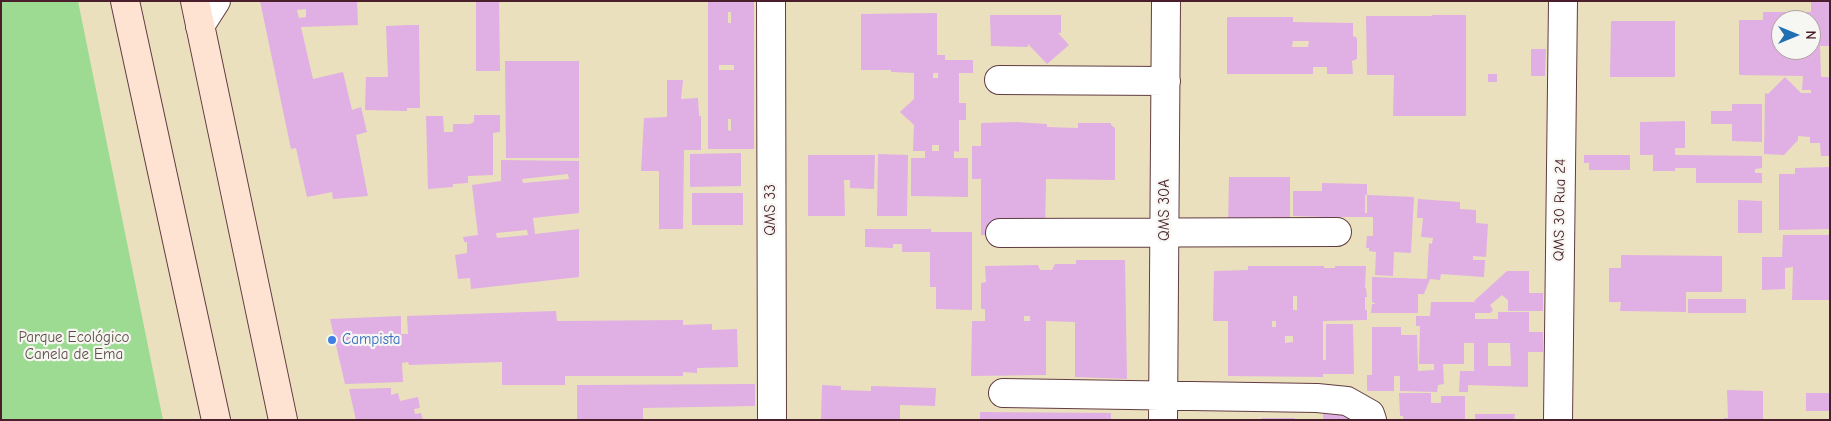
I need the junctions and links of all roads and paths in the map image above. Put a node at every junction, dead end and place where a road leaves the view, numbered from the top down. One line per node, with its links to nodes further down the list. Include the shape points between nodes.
1 (125, 1): 14 (main road)
2 (216, 1): 6 (street)
3 (771, 1): 16 (street, QMS 33)
4 (1166, 1): 8 (street, QMS 30A)
5 (1563, 1): 18 (street, QMS 30 Rua 24)
6 (197, 14): 15 (main road)
7 (999, 80): 8 (street)
8 (1166, 81): 11 (street, QMS 30A)
9 (1338, 232): 11 (street)
10 (1000, 233): 11 (street)
11 (1164, 233): 13 (street, QMS 30A)
12 (1003, 393): 13 (street)
13 (1163, 408): 17 (street, via 1317,398 1347,401 1370,414)
14 (216, 420)
15 (283, 420)
16 (772, 420)
17 (1372, 420)
18 (1558, 420)

